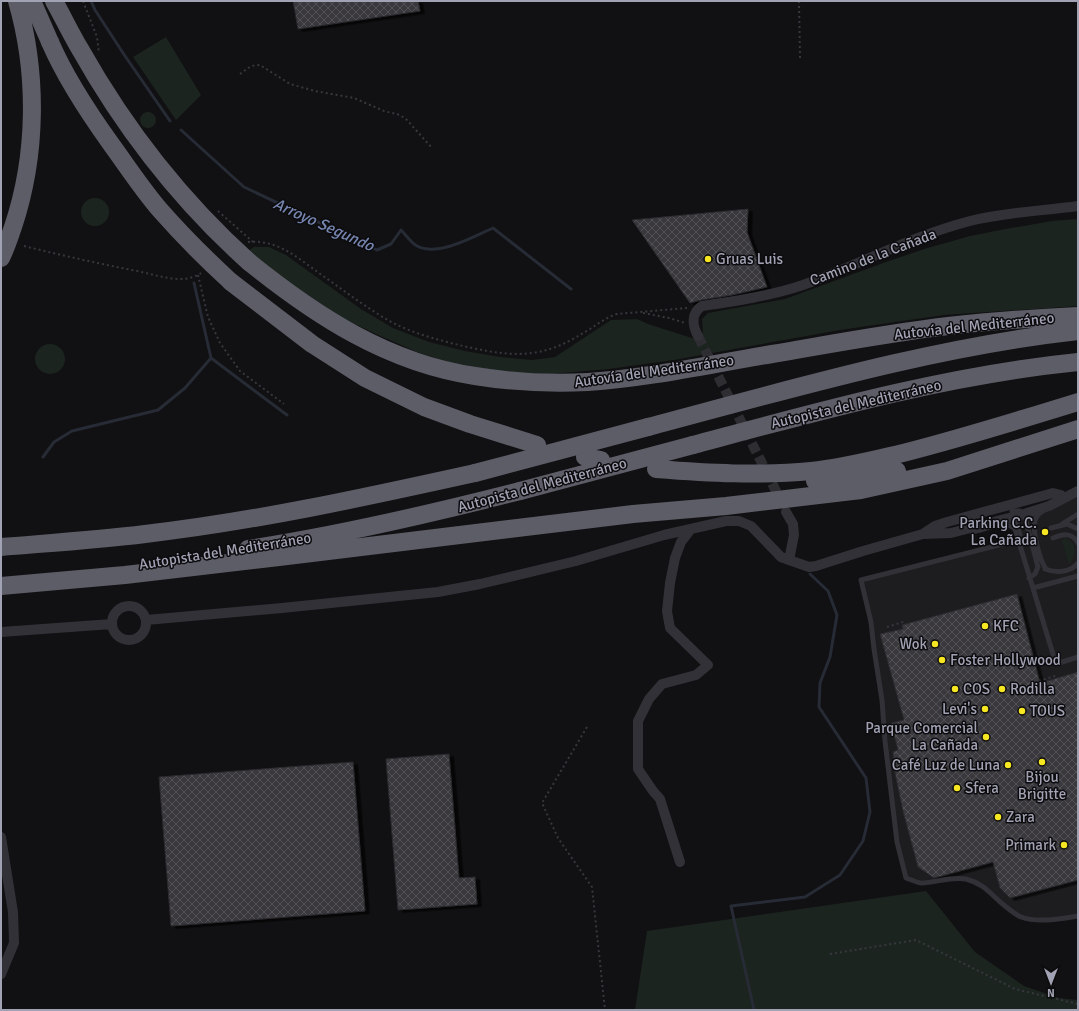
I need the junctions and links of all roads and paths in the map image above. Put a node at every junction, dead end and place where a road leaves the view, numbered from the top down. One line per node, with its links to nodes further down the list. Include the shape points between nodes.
1 (17, 1): 15 (highway, via 31,74 30,148 17,215)
2 (32, 1): 28 (highway, bridge, via 57,58 85,108 136,180 165,215 231,282 312,344 366,378 424,407)
3 (54, 1): 20 (highway, Autovía del Mediterráneo, bridge, via 110,98 159,167 223,238 249,262 339,327 405,358 474,376 542,383 587,382 664,373 846,341 946,327)
4 (84, 1): 7 (path, via 97,37)
5 (798, 1): 6 (path)
6 (800, 58)
7 (100, 60)
8 (240, 74): 9 (path, via 251,66 260,65 290,84 351,98 400,116 408,120)
9 (432, 148)
10 (1078, 206): 18 (street, Camino de la Cañada, via 969,222 921,237 802,285 757,297)
11 (215, 208): 12 (path)
12 (253, 242): 13 (path); 19 (path, via 270,243 289,251 360,303 394,324 438,340 493,352 523,354 553,349 612,315)
13 (243, 243)
14 (24, 246): 17 (path, via 164,278 185,279)
15 (1, 258)
16 (202, 272): 17 (path)
17 (198, 275): 25 (path, via 208,317 220,343 240,371)
18 (702, 306): 19 (path); 22 (street, via 693,318 693,326)
19 (637, 313): 22 (path, via 681,321)
20 (1078, 316)
21 (1078, 331): 48 (highway, Autopista del Mediterráneo, bridge, via 1001,342 896,364 772,394 475,473 333,505 146,534)
22 (697, 333)
23 (1078, 362): 55 (highway, Autopista del Mediterráneo, bridge, via 977,376 905,392 799,417 441,511 280,544 210,556)
24 (1078, 402): 30 (highway, via 928,447 869,461 812,470 754,474)
25 (284, 404)
26 (1078, 420): 30 (highway, via 939,461 892,472 835,479 759,483 738,482)
27 (1078, 429): 57 (highway, via 947,471 861,490 632,514 279,558)
28 (537, 445)
29 (656, 468): 30 (highway)
30 (708, 473)
31 (1078, 491): 32 (street); 33 (street)
32 (1061, 495): 35 (street); 43 (street, via 1053,493 947,522)
33 (1049, 506): 35 (street); 47 (lane, via 1040,512 1035,521)
34 (786, 512): 50 (street, via 793,524 794,534)
35 (1018, 512): 41 (street, via 961,524); 42 (street); 45 (lane); 49 (lane)
36 (1078, 514): 37 (lane)
37 (1058, 526): 38 (lane); 40 (lane, via 1067,524)
38 (1051, 528)
39 (691, 529): 50 (street, via 726,521 739,521 751,526 781,557); 59 (street, via 576,561 438,592); 69 (street, via 681,542 676,558 667,610 670,628 708,665 696,675 662,684 649,699 638,721 638,770 660,799)
40 (1078, 529)
41 (940, 533): 42 (street); 43 (street)
42 (951, 533): 45 (lane, via 975,532 1007,525 1015,530)
43 (923, 534): 50 (street, via 816,566 809,567)
44 (1053, 538): 46 (lane, via 1067,534)
45 (1019, 540): 56 (lane); 70 (lane, via 861,580 871,622 882,700 897,842 906,878 919,882 951,878 977,882 1020,916 1035,920)
46 (1078, 542)
47 (1038, 544): 49 (lane); 53 (lane)
48 (1, 547)
49 (1034, 553): 52 (lane)
50 (789, 560)
51 (1078, 563): 53 (lane, via 1061,571 1053,572)
52 (1038, 567): 53 (lane); 56 (lane, via 1035,574)
53 (1046, 569)
54 (1078, 575): 58 (lane)
55 (1, 578)
56 (1029, 578): 58 (lane)
57 (1, 586)
58 (1032, 588): 64 (lane, via 1056,664)
59 (146, 620): 61 (street, via 141,610 134,606 126,606 114,614); 61 (street, via 144,633 138,638 128,640 121,639 115,633)
60 (906, 621): 62 (path)
61 (112, 624): 63 (street)
62 (887, 627)
63 (1, 632)
64 (1078, 657)
65 (1058, 675): 66 (path)
66 (1039, 680)
67 (587, 727): 74 (path, via 542,803 558,838 592,887)
68 (1, 836): 72 (street, via 13,912 14,943)
69 (680, 862)
70 (1078, 916)
71 (830, 954): 73 (path, via 916,940 1015,989)
72 (1, 974)
73 (1078, 1004)
74 (605, 1010)

